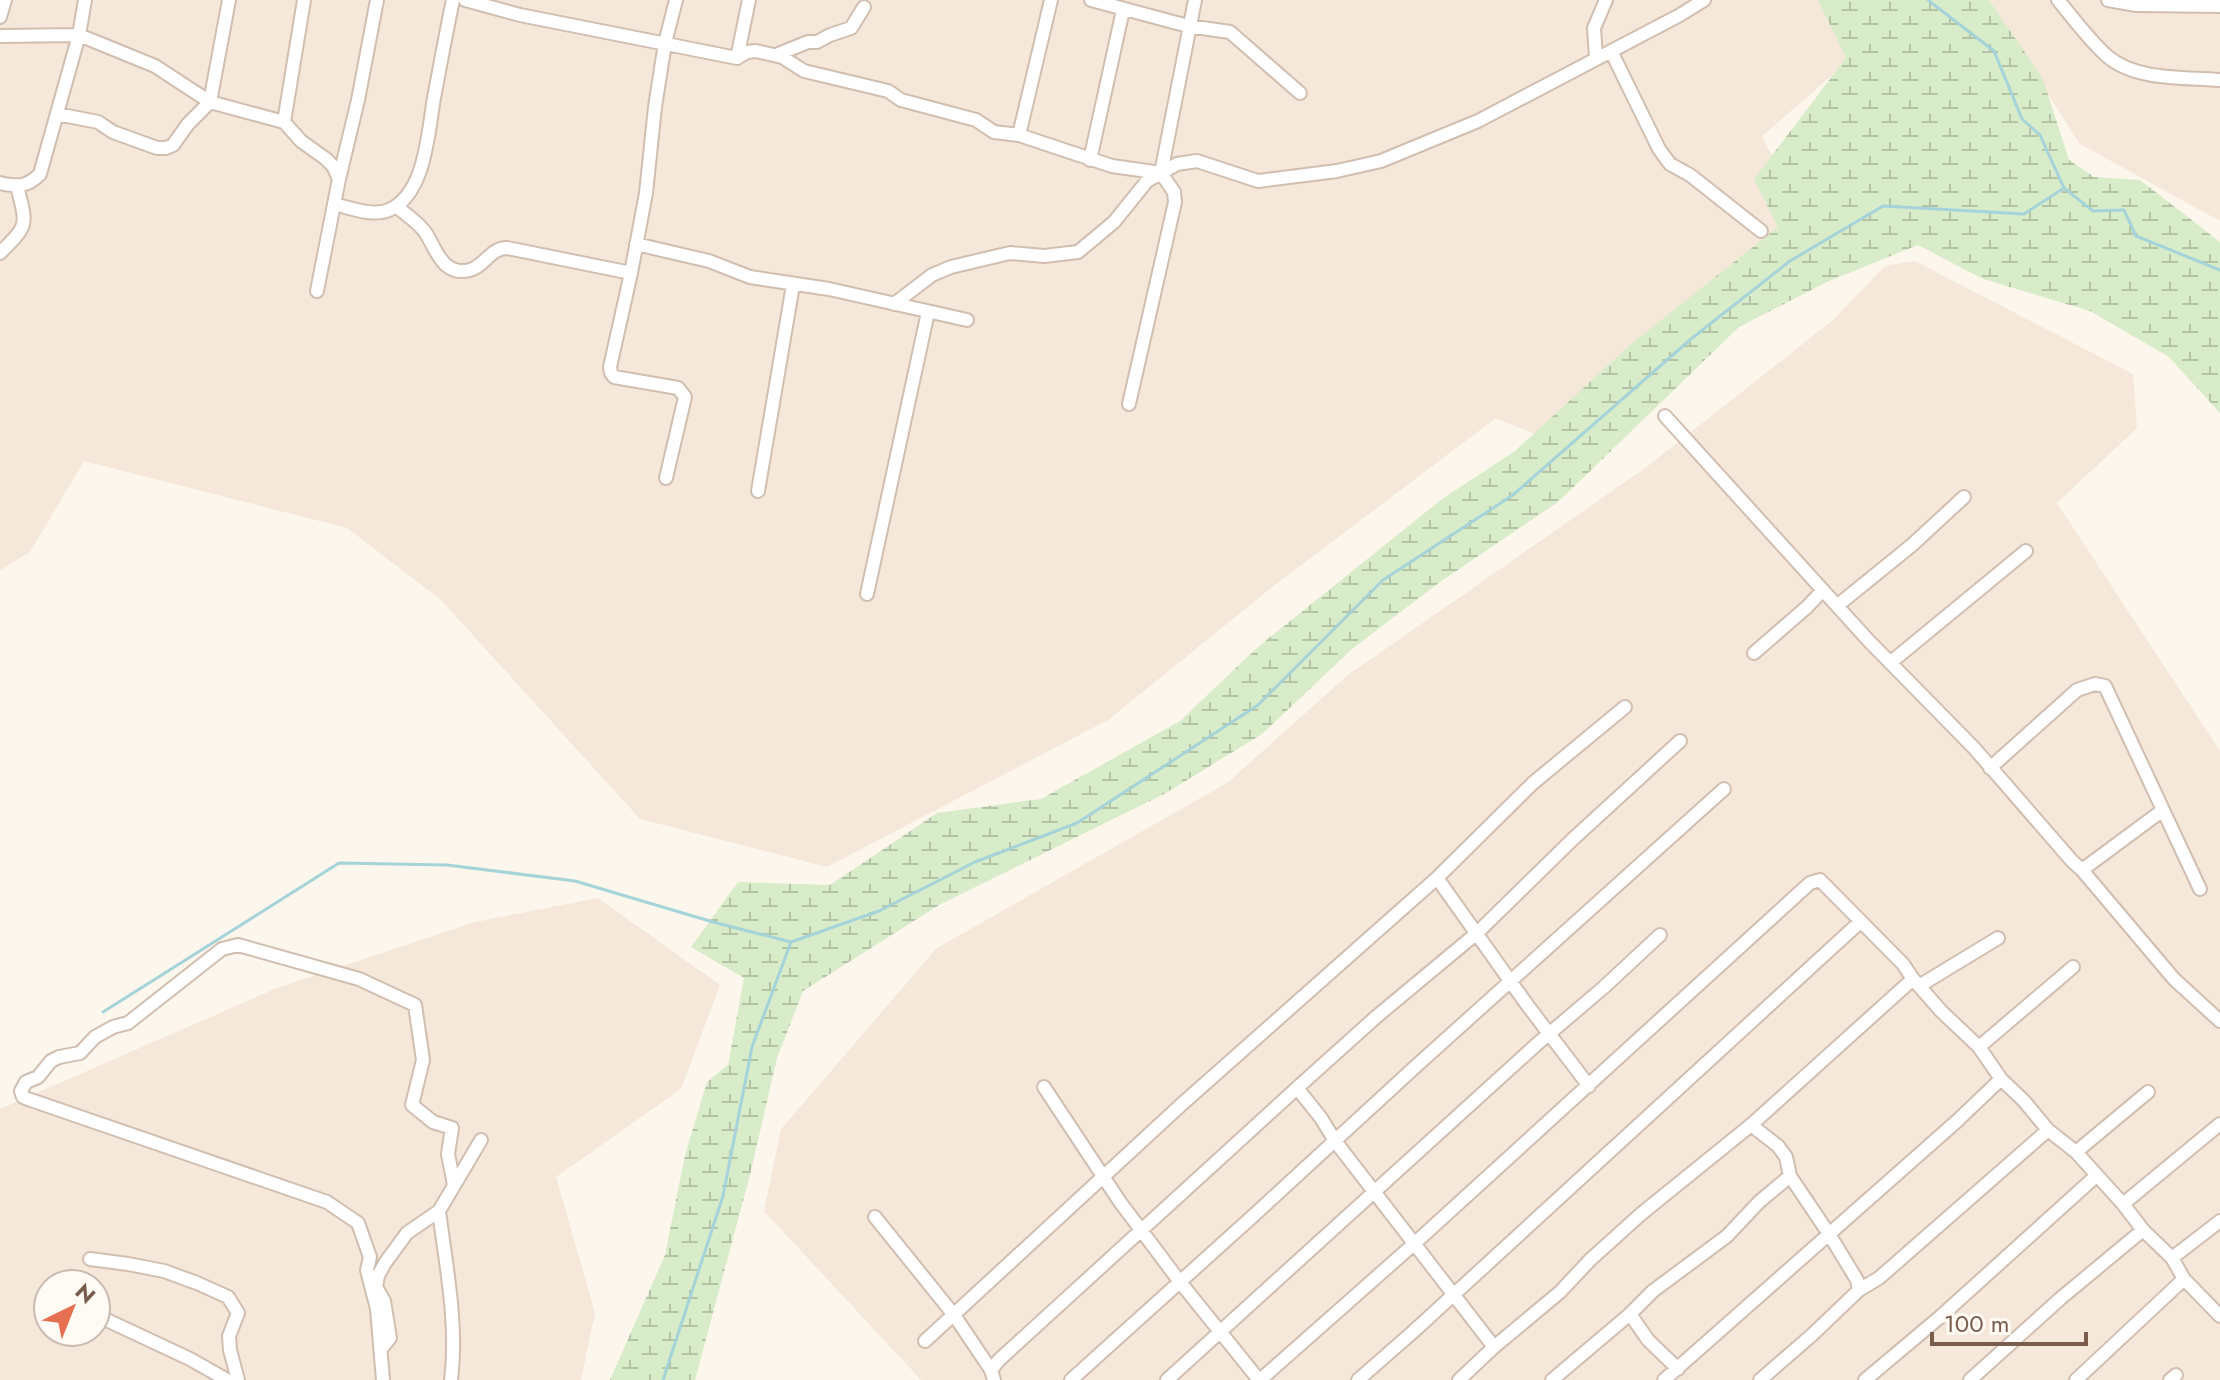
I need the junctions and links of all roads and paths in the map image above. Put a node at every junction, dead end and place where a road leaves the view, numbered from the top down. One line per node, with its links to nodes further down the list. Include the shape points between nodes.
1 (5, 0): 20 (street)
2 (85, 0): 22 (street)
3 (229, 0): 31 (street)
4 (304, 0): 33 (street)
5 (377, 0): 35 (street)
6 (453, 0): 43 (street, via 425,156 406,197)
7 (465, 0): 24 (street)
8 (676, 0): 24 (street)
9 (749, 0): 27 (street)
10 (1051, 0): 34 (street)
11 (1091, 0): 19 (street)
12 (1195, 0): 21 (street)
13 (1606, 0): 28 (street, via 1594,28)
14 (1704, 0): 25 (street)
15 (2058, 0): 29 (street, via 2118,63 2141,73)
16 (2108, 0): 17 (street)
17 (2220, 6)
18 (864, 7): 26 (street, via 851,28)
19 (1123, 10): 21 (street); 37 (street)
20 (0, 17)
21 (1188, 26): 30 (street, via 1230,32); 38 (street)
22 (79, 35): 23 (street); 31 (street, via 155,66); 32 (street)
23 (0, 36)
24 (665, 43): 27 (street); 45 (street)
25 (1611, 51): 28 (street); 44 (street, via 1670,164)
26 (776, 55): 27 (street, via 756,51); 34 (street, via 804,71 876,87 901,100 976,120 994,132)
27 (737, 58)
28 (1596, 58): 38 (street, via 1478,121 1381,161 1258,181 1197,161)
29 (2220, 80)
30 (1300, 93)
31 (210, 102): 32 (street, via 166,148 144,145 98,122); 33 (street)
32 (57, 114): 41 (street, via 40,174)
33 (284, 122): 36 (street)
34 (1019, 135): 37 (street)
35 (348, 141): 36 (street, via 331,151); 39 (street)
36 (318, 151): 39 (street)
37 (1090, 160): 38 (street)
38 (1161, 173): 50 (street, via 1078,252 1010,253 951,267); 53 (street, via 1175,202)
39 (339, 179): 42 (street)
40 (0, 183): 41 (street)
41 (17, 186): 46 (street, via 25,218 19,236)
42 (334, 204): 43 (street, via 378,213); 49 (street)
43 (396, 206): 47 (street, via 423,230 444,264 459,270 473,269 499,248 507,248)
44 (1761, 231)
45 (636, 244): 47 (street); 48 (street)
46 (0, 253)
47 (631, 273): 55 (street, via 611,373 683,392)
48 (793, 285): 50 (street); 56 (street)
49 (317, 291)
50 (894, 304): 51 (street)
51 (928, 312): 52 (street); 60 (street)
52 (967, 320)
53 (1129, 404)
54 (1665, 416): 59 (street)
55 (666, 478)
56 (758, 491)
57 (1964, 497): 61 (street)
58 (2026, 551): 63 (street)
59 (1823, 590): 61 (street); 62 (street)
60 (867, 594)
61 (1838, 605): 63 (street)
62 (1754, 653)
63 (1890, 663): 66 (street)
64 (1625, 707): 70 (street, via 1533,783)
65 (1680, 741): 73 (street)
66 (1990, 768): 68 (street, via 2077,690 2105,686); 69 (street)
67 (1724, 789): 77 (street)
68 (2163, 810): 69 (street); 71 (street)
69 (2082, 870): 79 (street, via 2174,979)
70 (1437, 878): 73 (street); 95 (street)
71 (2200, 889)
72 (1860, 922): 78 (street); 83 (street, via 1827,885 1820,880 1810,883); 111 (street)
73 (1477, 933): 77 (street); 85 (street)
74 (1660, 935): 80 (street)
75 (1998, 938): 78 (street)
76 (2073, 967): 81 (street)
77 (1511, 982): 80 (street); 91 (street)
78 (1916, 983): 81 (street); 88 (street)
79 (2220, 1021)
80 (1550, 1034): 83 (street); 97 (street)
81 (1979, 1047): 82 (street)
82 (2001, 1079): 89 (street); 104 (street)
83 (1589, 1086): 105 (street)
84 (1044, 1087): 95 (street)
85 (1297, 1088): 91 (street); 102 (street)
86 (2148, 1092): 92 (street)
87 (2220, 1124): 98 (street)
88 (1751, 1125): 93 (street, via 1778,1146); 118 (street, via 1641,1214)
89 (2048, 1130): 92 (street); 110 (street)
90 (481, 1140): 96 (street)
91 (1335, 1141): 97 (street); 109 (street)
92 (2076, 1152): 94 (street)
93 (1790, 1176): 104 (street); 113 (street, via 1727,1236)
94 (2096, 1176): 98 (street); 134 (street)
95 (1102, 1177): 102 (street); 114 (street)
96 (454, 1185): 99 (street); 119 (street, via 448,1154 452,1128 433,1122 412,1105 423,1060 415,1005 359,979 238,945 222,949 128,1023 95,1037 80,1053 51,1061 21,1091 28,1099 338,1208 358,1223 370,1257 367,1270)
97 (1375, 1191): 105 (street); 116 (street)
98 (2123, 1204): 103 (street)
99 (439, 1211): 119 (street, via 402,1238 378,1276 376,1287 384,1301 390,1338); 125 (street, via 453,1338)
100 (875, 1217): 114 (street)
101 (2220, 1221): 106 (street)
102 (1142, 1229): 109 (street); 121 (street, via 999,1360)
103 (2143, 1230): 106 (street); 135 (street)
104 (1829, 1234): 110 (street); 120 (street)
105 (1415, 1243): 111 (street); 128 (street)
106 (2172, 1258): 108 (street)
107 (90, 1259): 123 (street, via 164,1271 228,1297 238,1313 229,1336)
108 (2184, 1279): 112 (street); 136 (street)
109 (1180, 1282): 116 (street); 126 (street)
110 (1859, 1290): 133 (street)
111 (1452, 1295): 118 (street); 129 (street)
112 (2219, 1312)
113 (1630, 1314): 120 (street); 131 (street)
114 (954, 1315): 117 (street); 121 (street)
115 (112, 1322): 122 (street)
116 (1221, 1331): 127 (street); 128 (street)
117 (925, 1341)
118 (1494, 1347): 130 (street)
119 (381, 1349): 124 (street)
120 (1678, 1369): 132 (street)
121 (993, 1375)
122 (227, 1380)
123 (238, 1380)
124 (383, 1380)
125 (451, 1380)
126 (1071, 1380)
127 (1167, 1380)
128 (1259, 1380)
129 (1358, 1380)
130 (1459, 1380)
131 (1552, 1380)
132 (1664, 1380)
133 (1760, 1380)
134 (1865, 1380)
135 (1970, 1380)
136 (2076, 1380)

